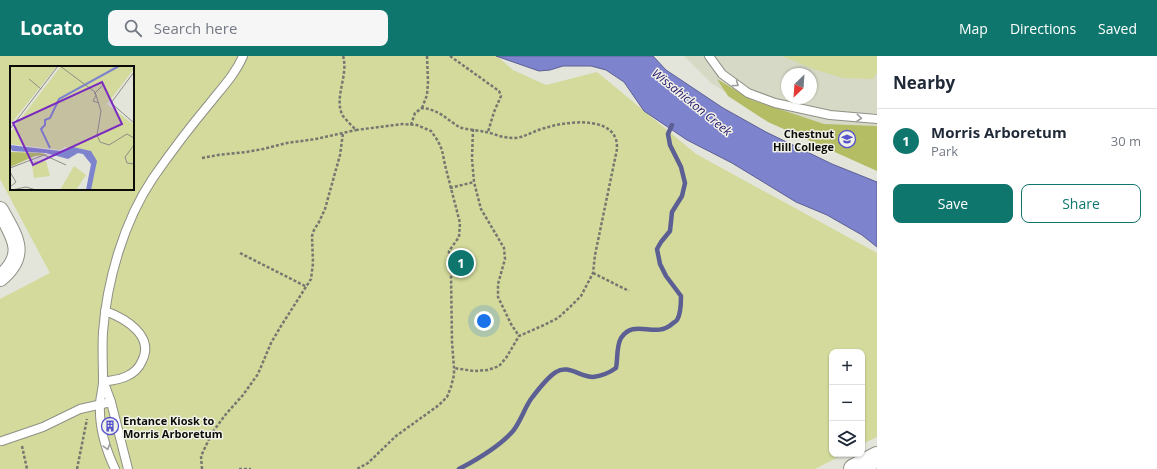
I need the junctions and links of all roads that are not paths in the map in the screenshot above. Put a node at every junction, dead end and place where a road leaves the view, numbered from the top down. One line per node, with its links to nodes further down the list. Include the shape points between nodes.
1 (243, 56): 6 (lane, via 236,70 167,158 140,200 117,256)
2 (709, 56): 3 (lane, one-way to 3, via 722,74 748,93 775,103 830,115)
3 (877, 119)
4 (0, 210): 5 (street, via 15,237 17,246 17,253 8,271)
5 (0, 278)
6 (105, 311): 7 (lane); 7 (lane, via 122,318 140,333 145,351 135,372)
7 (103, 382): 8 (lane); 9 (lane)
8 (111, 402): 9 (lane); 13 (lane)
9 (100, 404): 10 (lane, via 80,409 43,427); 12 (lane, one-way to 12, via 102,429)
10 (2, 441)
11 (877, 457): 14 (street)
12 (115, 469)
13 (128, 469)
14 (854, 469)

